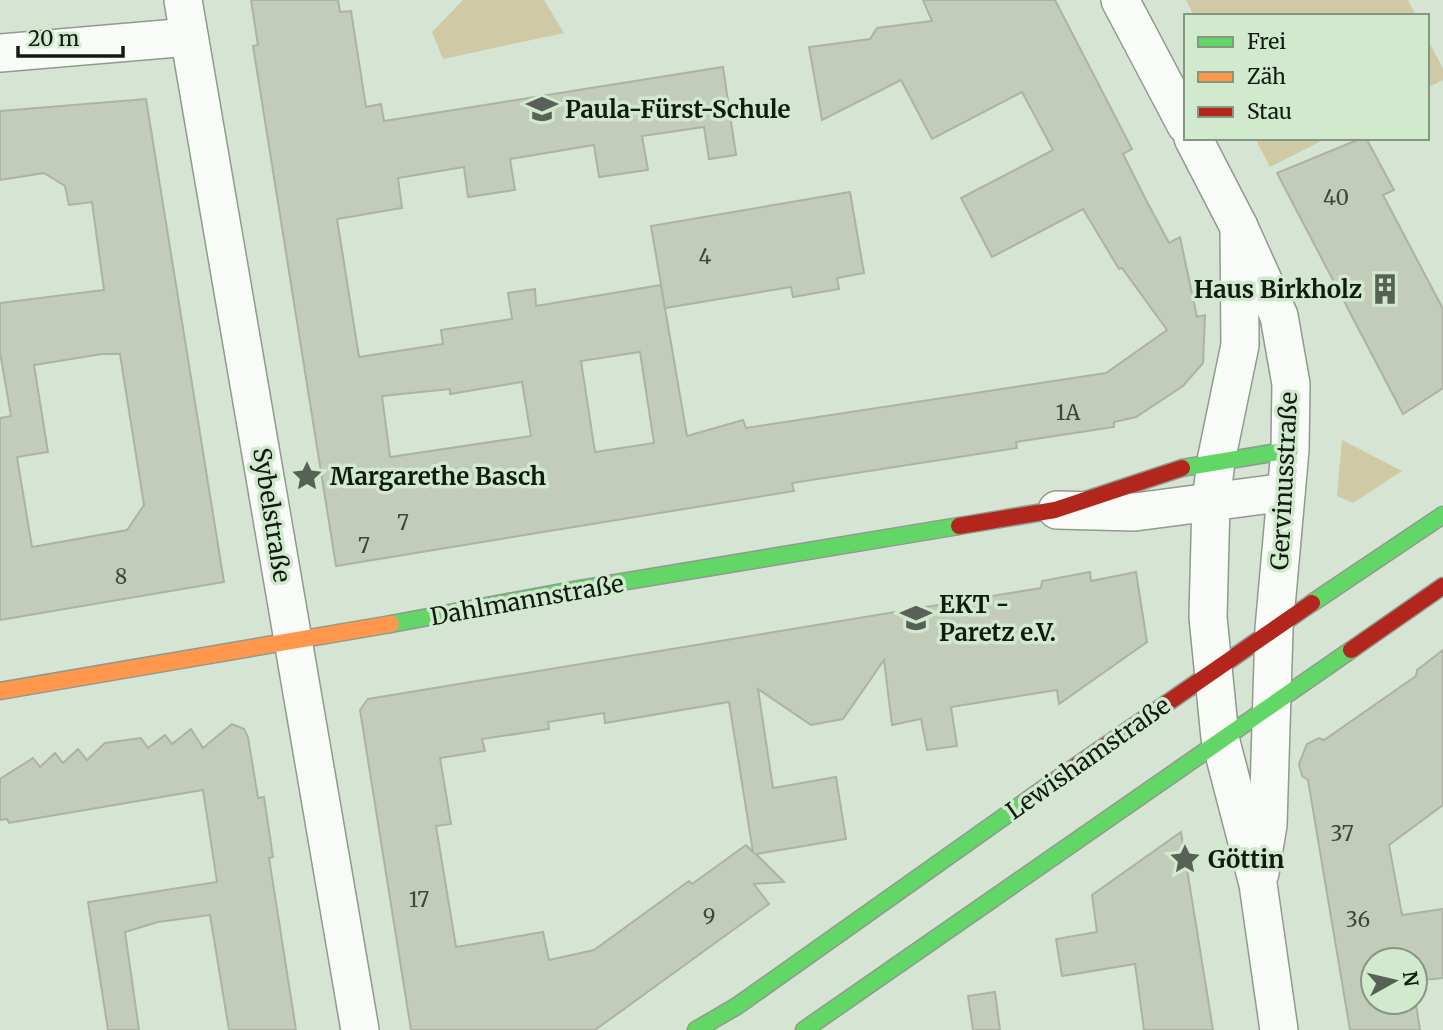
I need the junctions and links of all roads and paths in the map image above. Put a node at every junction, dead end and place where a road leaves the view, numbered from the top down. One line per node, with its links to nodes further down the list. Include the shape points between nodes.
1 (183, 0): 3 (street, Sybelstraße)
2 (1120, 0): 5 (street)
3 (189, 37): 4 (street); 16 (street, Sybelstraße)
4 (0, 53)
5 (1184, 121)
6 (1194, 140): 7 (street, Gervinusstraße)
7 (1239, 227): 8 (street, Gervinusstraße, via 1279,316 1288,354); 9 (street, Gervinusstraße, via 1240,345)
8 (1290, 450): 9 (main road, Dahlmannstraße); 10 (street, Gervinusstraße)
9 (1216, 461): 11 (street, Gervinusstraße); 12 (main road, Dahlmannstraße, via 1137,479)
10 (1286, 492): 11 (street, Dahlmannstraße); 15 (street, Gervinusstraße)
11 (1211, 502): 12 (street, Dahlmannstraße, via 1135,512); 17 (street, Gervinusstraße, via 1207,588)
12 (1055, 510): 16 (main road, Dahlmannstraße)
13 (1443, 515): 15 (main road, Lewishamstraße)
14 (1443, 586): 19 (main road)
15 (1274, 629): 17 (main road, Lewishamstraße); 19 (street, Gervinusstraße)
16 (293, 642): 18 (main road, Dahlmannstraße); 23 (street, Sybelstraße)
17 (1211, 671): 20 (street, Gervinusstraße); 22 (main road, Lewishamstraße)
18 (0, 691)
19 (1272, 702): 20 (main road); 21 (street, Gervinusstraße, via 1268,825)
20 (1220, 738): 21 (street, Gervinusstraße); 26 (main road)
21 (1258, 884): 27 (street)
22 (737, 1006): 24 (main road, Lewishamstraße); 25 (main road, Lewishamstraße)
23 (360, 1030)
24 (696, 1030)
25 (713, 1030)
26 (804, 1030)
27 (1279, 1030)

